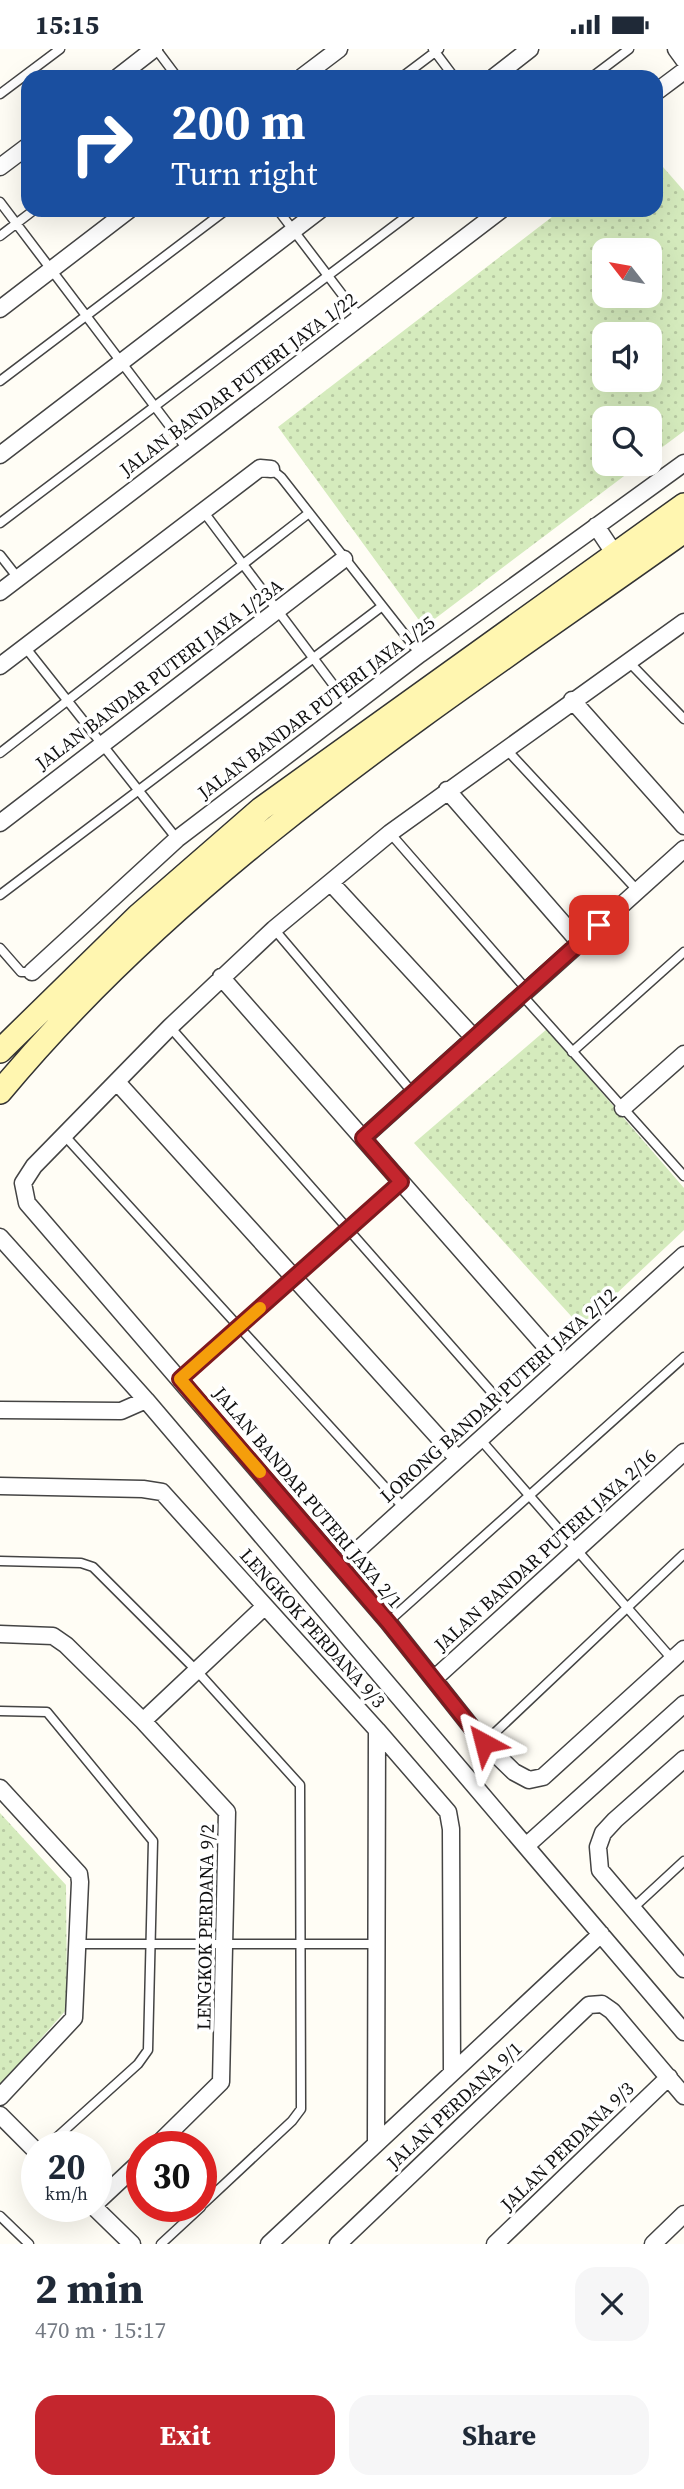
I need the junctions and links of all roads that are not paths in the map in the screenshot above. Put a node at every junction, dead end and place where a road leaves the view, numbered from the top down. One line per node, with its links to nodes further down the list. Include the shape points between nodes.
1 (60, 49): 9 (lane)
2 (155, 49): 10 (street); 11 (lane)
3 (339, 49): 12 (street)
4 (530, 49): 15 (street)
5 (629, 49): 16 (lane)
6 (676, 49): 8 (street)
7 (435, 50): 13 (lane); 14 (lane)
8 (684, 60)
9 (33, 70)
10 (127, 70)
11 (172, 70)
12 (311, 70)
13 (411, 70)
14 (449, 70)
15 (503, 70)
16 (601, 70)
17 (684, 71): 19 (street)
18 (21, 79): 20 (lane)
19 (663, 87)
20 (0, 95)
21 (21, 151): 22 (street)
22 (0, 167)
23 (0, 202): 31 (lane)
24 (25, 217): 31 (lane)
25 (120, 217): 34 (street)
26 (217, 217): 37 (lane)
27 (283, 217): 32 (lane)
28 (311, 217): 32 (street)
29 (406, 217): 35 (lane)
30 (492, 217): 38 (street, JALAN BANDAR PUTERI JAYA 1/22)
31 (16, 224): 33 (lane); 34 (lane)
32 (293, 230): 35 (lane); 39 (street)
33 (0, 236)
34 (51, 270): 36 (street); 37 (lane)
35 (328, 276): 38 (lane); 41 (lane)
36 (0, 309)
37 (86, 316): 39 (lane); 40 (lane)
38 (360, 318): 42 (street, JALAN BANDAR PUTERI JAYA 1/22)
39 (121, 362): 41 (lane); 43 (street)
40 (0, 381)
41 (155, 406): 42 (lane); 49 (lane)
42 (187, 450): 56 (street, JALAN BANDAR PUTERI JAYA 1/22)
43 (0, 454)
44 (684, 463): 50 (street, JALAN BANDAR PUTERI JAYA 1/25)
45 (271, 469): 47 (street, via 260,468); 48 (lane)
46 (684, 505): 54 (street)
47 (203, 511): 55 (lane); 61 (street)
48 (309, 513): 53 (lane); 55 (lane)
49 (0, 523)
50 (596, 526): 54 (street); 62 (street, JALAN BANDAR PUTERI JAYA 1/25)
51 (684, 531): 54 (street)
52 (0, 555): 56 (lane)
53 (344, 559): 58 (lane); 59 (street, JALAN BANDAR PUTERI JAYA 1/23A)
54 (621, 563): 92 (street, via 261,809 138,916); 96 (street, via 214,877 96,985)
55 (244, 565): 59 (lane); 67 (lane)
56 (18, 578): 57 (street, JALAN BANDAR PUTERI JAYA 1/22)
57 (0, 592)
58 (381, 607): 62 (lane); 63 (lane)
59 (278, 610): 63 (lane); 70 (street, JALAN BANDAR PUTERI JAYA 1/23A)
60 (684, 622): 64 (street)
61 (25, 647): 65 (street); 67 (lane)
62 (420, 654): 68 (street, JALAN BANDAR PUTERI JAYA 1/25)
63 (314, 658): 68 (lane); 73 (lane)
64 (627, 660): 66 (street); 69 (lane)
65 (0, 666)
66 (572, 700): 71 (street); 76 (street)
67 (68, 701): 70 (lane); 72 (lane)
68 (350, 706): 78 (street, JALAN BANDAR PUTERI JAYA 1/25)
69 (684, 719)
70 (102, 744): 73 (lane); 75 (street, JALAN BANDAR PUTERI JAYA 1/23A)
71 (506, 749): 74 (street); 81 (lane)
72 (0, 753)
73 (139, 790): 78 (lane); 82 (lane)
74 (447, 790): 77 (street); 84 (street)
75 (0, 823)
76 (684, 826)
77 (390, 833): 80 (street); 89 (lane)
78 (177, 839): 87 (street, JALAN BANDAR PUTERI JAYA 1/25)
79 (684, 849): 81 (street)
80 (331, 883): 83 (street); 91 (street)
81 (638, 891): 84 (street)
82 (0, 895)
83 (274, 929): 88 (street); 97 (lane)
84 (580, 943): 89 (street)
85 (0, 948): 87 (lane, via 21,972)
86 (684, 952): 93 (lane)
87 (33, 972)
88 (221, 977): 90 (street); 100 (street)
89 (525, 993): 91 (street); 93 (lane)
90 (170, 1027): 95 (street); 105 (lane)
91 (474, 1038): 97 (street)
92 (0, 1051)
93 (572, 1052): 98 (lane)
94 (684, 1054): 98 (street)
95 (117, 1082): 99 (street); 108 (street)
96 (0, 1092)
97 (412, 1093): 100 (street)
98 (623, 1108): 102 (lane)
99 (64, 1135): 110 (lane); 113 (street, JALAN BANDAR PUTERI JAYA 2/1, via 23,1183 27,1203)
100 (363, 1138): 104 (street)
101 (684, 1161): 102 (lane)
102 (677, 1168): 103 (lane)
103 (684, 1176)
104 (401, 1182): 105 (lane); 112 (street)
105 (348, 1229): 108 (lane); 116 (lane)
106 (2, 1242): 114 (street)
107 (678, 1260): 109 (street); 112 (street, LORONG BANDAR PUTERI JAYA 2/12)
108 (293, 1277): 110 (lane); 119 (street)
109 (684, 1278)
110 (239, 1327): 113 (lane); 122 (lane)
111 (684, 1357): 121 (lane)
112 (562, 1365): 116 (street, LORONG BANDAR PUTERI JAYA 2/12)
113 (180, 1379): 126 (street, JALAN BANDAR PUTERI JAYA 2/1)
114 (146, 1400): 115 (street, via 121,1411); 141 (street)
115 (0, 1410)
116 (510, 1413): 117 (street, LORONG BANDAR PUTERI JAYA 2/12)
117 (480, 1439): 119 (street, LORONG BANDAR PUTERI JAYA 2/12); 121 (lane)
118 (684, 1452): 123 (street, JALAN BANDAR PUTERI JAYA 2/16)
119 (458, 1459): 122 (street, LORONG BANDAR PUTERI JAYA 2/12)
120 (0, 1486): 127 (street, LENGKOK PERDANA 9/3, via 162,1492)
121 (528, 1494): 123 (lane); 129 (lane)
122 (404, 1508): 126 (street, LORONG BANDAR PUTERI JAYA 2/12)
123 (576, 1550): 128 (lane); 133 (street, JALAN BANDAR PUTERI JAYA 2/16)
124 (684, 1554): 128 (lane)
125 (0, 1561): 132 (lane, via 93,1567)
126 (340, 1566): 129 (street, JALAN BANDAR PUTERI JAYA 2/1)
127 (264, 1607): 132 (street); 137 (street, LENGKOK PERDANA 9/3)
128 (626, 1607): 131 (lane); 138 (lane)
129 (388, 1622): 133 (street, JALAN BANDAR PUTERI JAYA 2/1)
130 (0, 1634): 136 (street, LENGKOK PERDANA 9/2, via 54,1636)
131 (678, 1654): 138 (street, JALAN BANDAR PUTERI JAYA 2/1, via 543,1777 529,1780 514,1772)
132 (196, 1670): 136 (street); 147 (lane, via 300,1785)
133 (434, 1679): 138 (street, JALAN BANDAR PUTERI JAYA 2/1)
134 (684, 1705): 141 (street)
135 (0, 1711): 146 (lane, via 47,1712 153,1841)
136 (143, 1721): 145 (street, LENGKOK PERDANA 9/2, via 227,1812)
137 (377, 1730): 149 (street, LENGKOK PERDANA 9/3); 152 (street, via 447,1812 452,1829)
138 (484, 1743)
139 (684, 1759): 143 (street, via 603,1833 598,1847 600,1870)
140 (0, 1788): 148 (street, via 79,1874)
141 (526, 1846): 144 (street)
142 (684, 1861): 143 (lane)
143 (631, 1910): 150 (street)
144 (601, 1934): 151 (street); 152 (street)
145 (226, 1942): 146 (lane); 147 (lane); 158 (street, LENGKOK PERDANA 9/2, via 221,2082)
146 (149, 1943): 148 (lane); 157 (lane, via 148,2050)
147 (301, 1943): 149 (lane); 163 (lane, via 300,2109)
148 (79, 1944): 155 (street, via 74,2018)
149 (375, 1944): 160 (street, LENGKOK PERDANA 9/3)
150 (683, 1965)
151 (684, 2032)
152 (452, 2073): 160 (street)
153 (669, 2077): 154 (street); 172 (street, JALAN PERDANA 9/1, via 611,2011 602,2004 589,2005); 173 (street, JALAN PERDANA 9/3)
154 (684, 2096)
155 (0, 2097)
156 (0, 2115): 159 (street)
157 (64, 2131)
158 (171, 2131)
159 (21, 2136)
160 (376, 2144): 171 (street)
161 (126, 2175): 162 (street)
162 (112, 2189)
163 (217, 2192)
164 (684, 2214): 174 (street)
165 (0, 2216): 168 (lane)
166 (111, 2222): 169 (street)
167 (185, 2222): 170 (lane)
168 (29, 2244)
169 (132, 2244)
170 (162, 2244)
171 (269, 2244)
172 (338, 2244)
173 (495, 2244)
174 (653, 2244)

